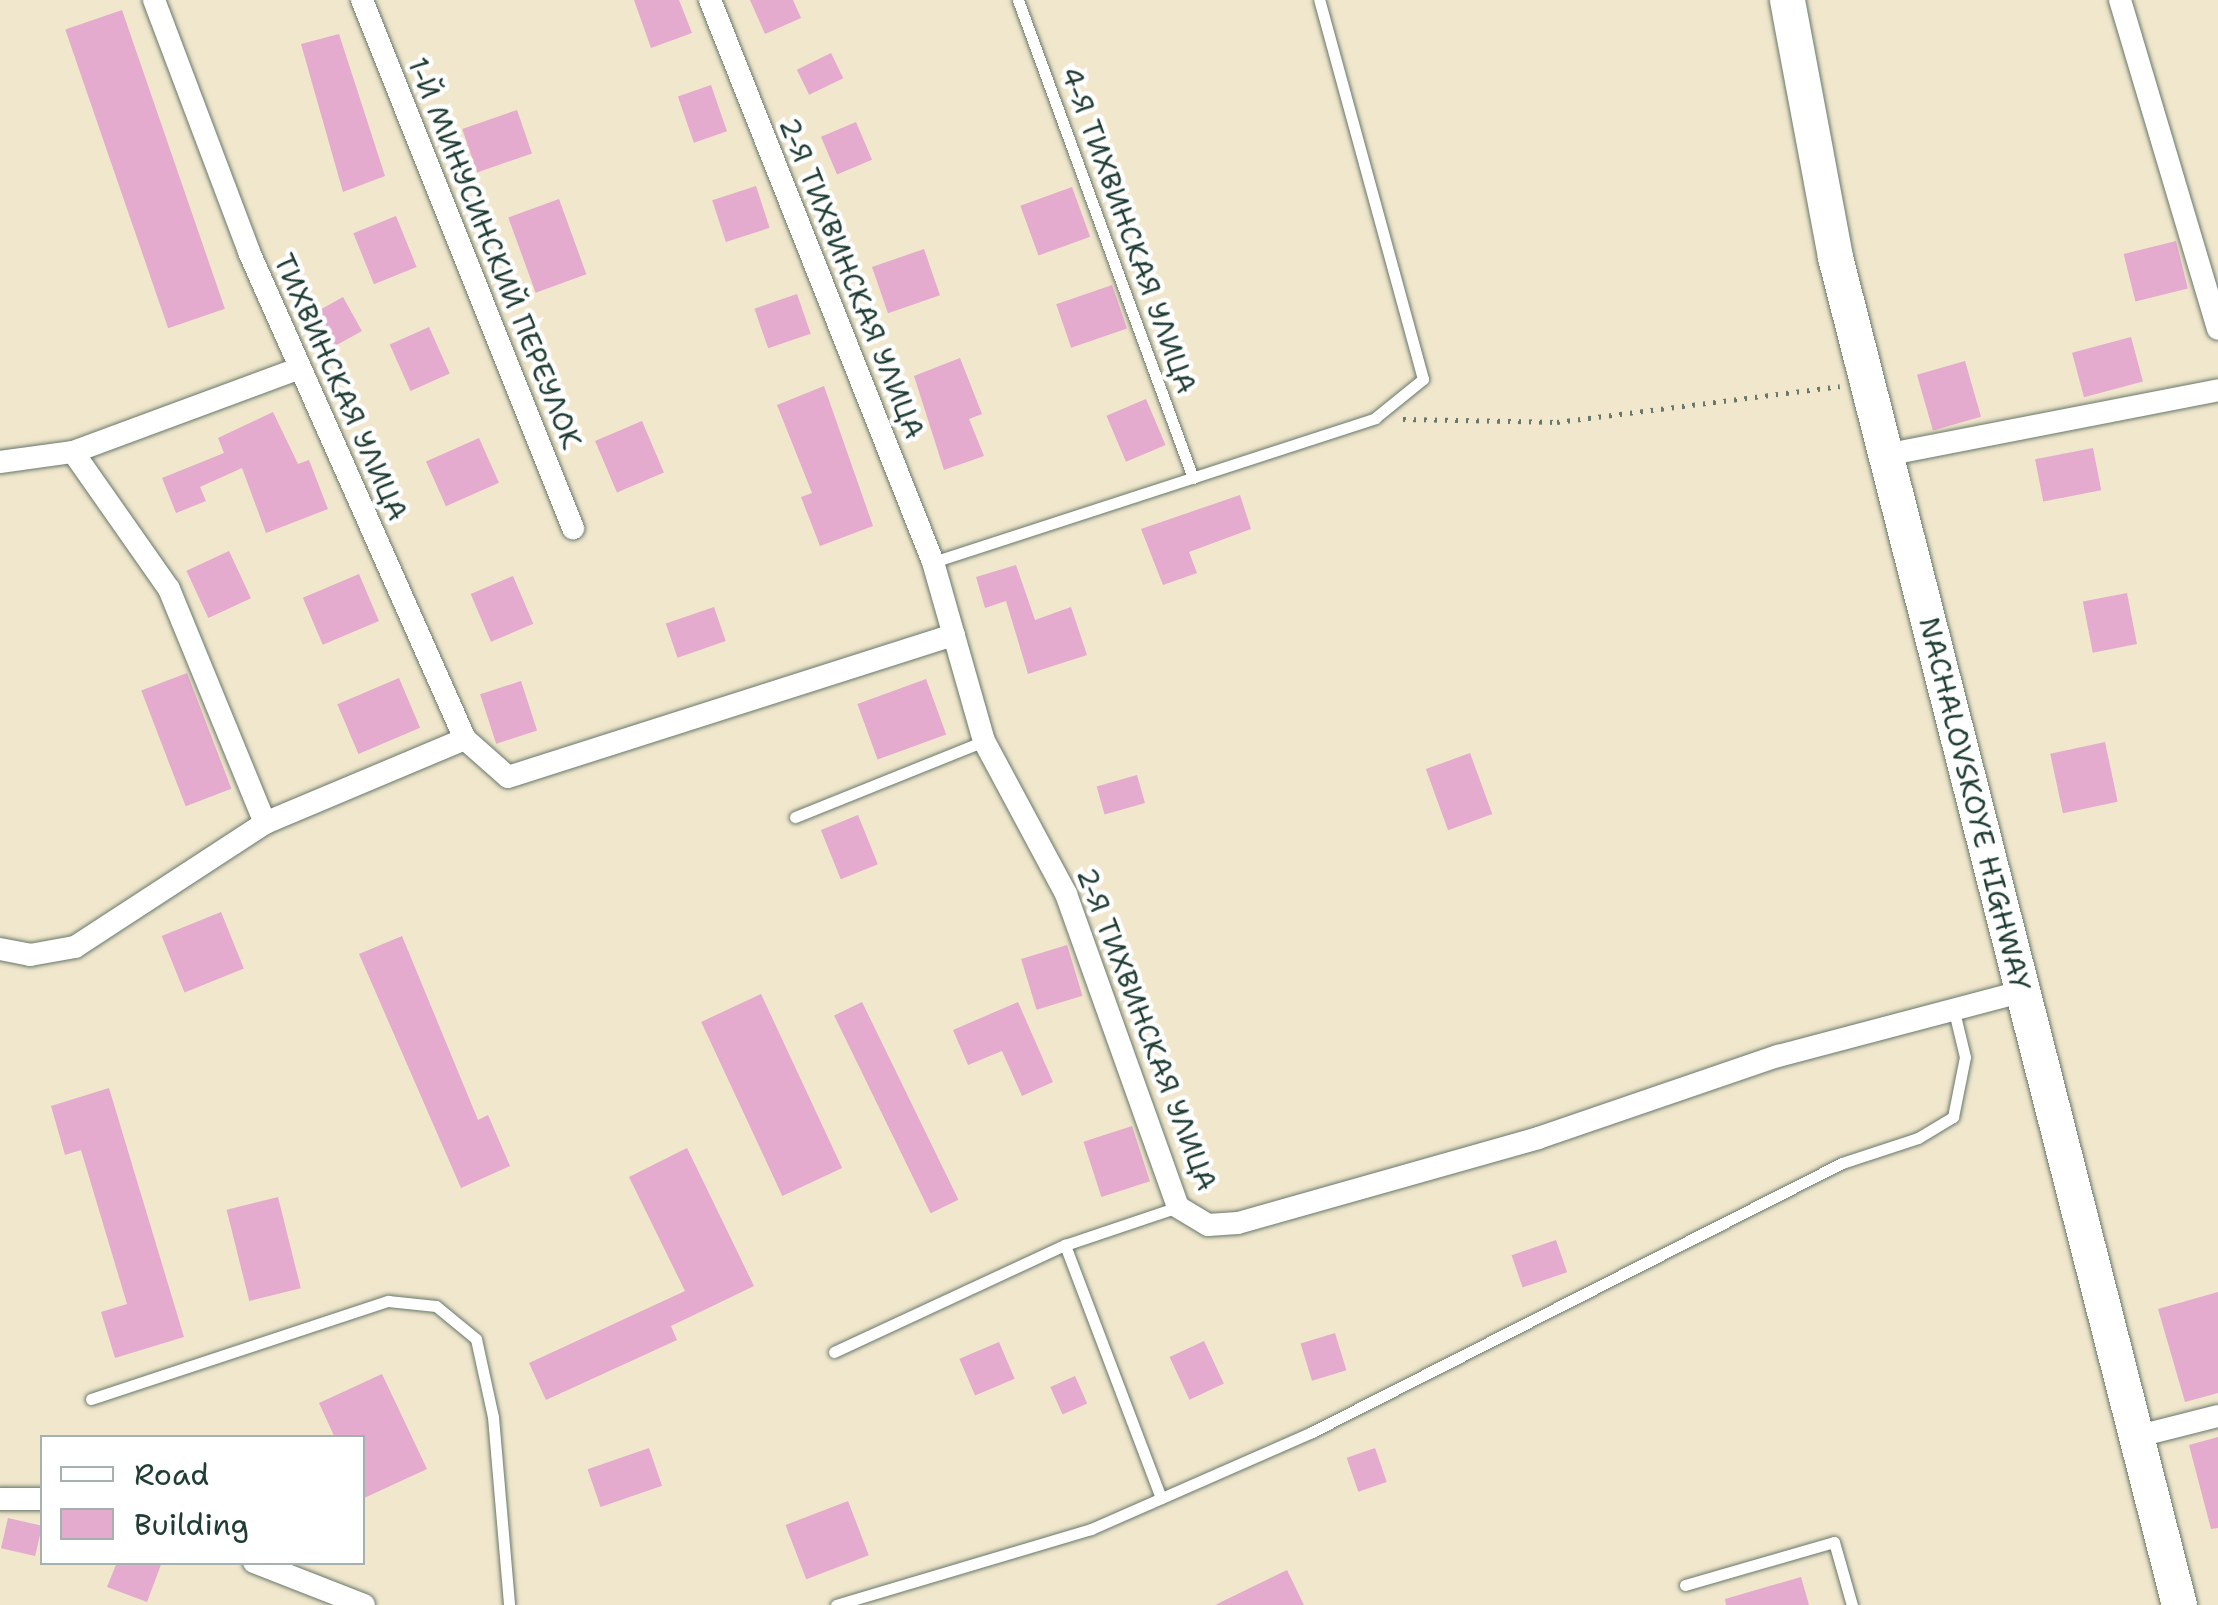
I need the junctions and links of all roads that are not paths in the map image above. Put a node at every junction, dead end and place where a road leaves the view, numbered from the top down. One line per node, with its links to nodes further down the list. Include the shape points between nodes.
1 (154, 0): 9 (street, ТИХВИНСКАЯ УЛИЦА)
2 (362, 0): 15 (street, 1-Й МИНУСИНСКИЙ ПЕРЕУЛОК)
3 (710, 0): 16 (street, 2-Я ТИХВИНСКАЯ УЛИЦА)
4 (1018, 0): 14 (lane, 4-Я ТИХВИНСКАЯ УЛИЦА)
5 (1319, 0): 14 (lane, via 1423,379 1375,418)
6 (1787, 0): 12 (main road, NACHALOVSKOYE HIGHWAY)
7 (2120, 0): 8 (street)
8 (2218, 329)
9 (300, 368): 11 (street); 18 (street, ТИХВИНСКАЯ УЛИЦА)
10 (2218, 390): 12 (street)
11 (73, 452): 13 (street); 21 (street, via 169,589)
12 (1885, 454): 23 (main road, NACHALOVSKOYE HIGHWAY)
13 (0, 462)
14 (1193, 478): 16 (lane)
15 (573, 528)
16 (933, 562): 17 (street, 2-Я ТИХВИНСКАЯ УЛИЦА)
17 (954, 636): 18 (street, ТИХВИНСКАЯ УЛИЦА, via 508,777); 19 (street, 2-Я ТИХВИНСКАЯ УЛИЦА)
18 (464, 739): 21 (street)
19 (984, 740): 20 (lane); 25 (street, 2-Я ТИХВИНСКАЯ УЛИЦА, via 1066,894)
20 (795, 817)
21 (265, 823): 22 (street, via 75,946 30,955)
22 (0, 949)
23 (2024, 991): 24 (street, 2-Я ТИХВИНСКАЯ УЛИЦА); 30 (main road, NACHALOVSKOYE HIGHWAY)
24 (1953, 1006): 25 (street, 2-Я ТИХВИНСКАЯ УЛИЦА, via 1238,1224 1208,1226); 31 (lane, via 1965,1057 1953,1117 1842,1163)
25 (1178, 1207): 26 (lane)
26 (1065, 1245): 27 (lane); 31 (lane)
27 (834, 1352)
28 (91, 1399): 37 (lane, via 388,1301 436,1306 476,1338 493,1417)
29 (2218, 1416): 30 (street)
30 (2140, 1436): 40 (main road, NACHALOVSKOYE HIGHWAY)
31 (1161, 1498): 38 (lane, via 1091,1529)
32 (0, 1499): 33 (street)
33 (40, 1499)
34 (262, 1565): 36 (street)
35 (1684, 1584): 39 (lane, via 1834,1542)
36 (364, 1605)
37 (509, 1605)
38 (836, 1605)
39 (1852, 1605)
40 (2179, 1605)

